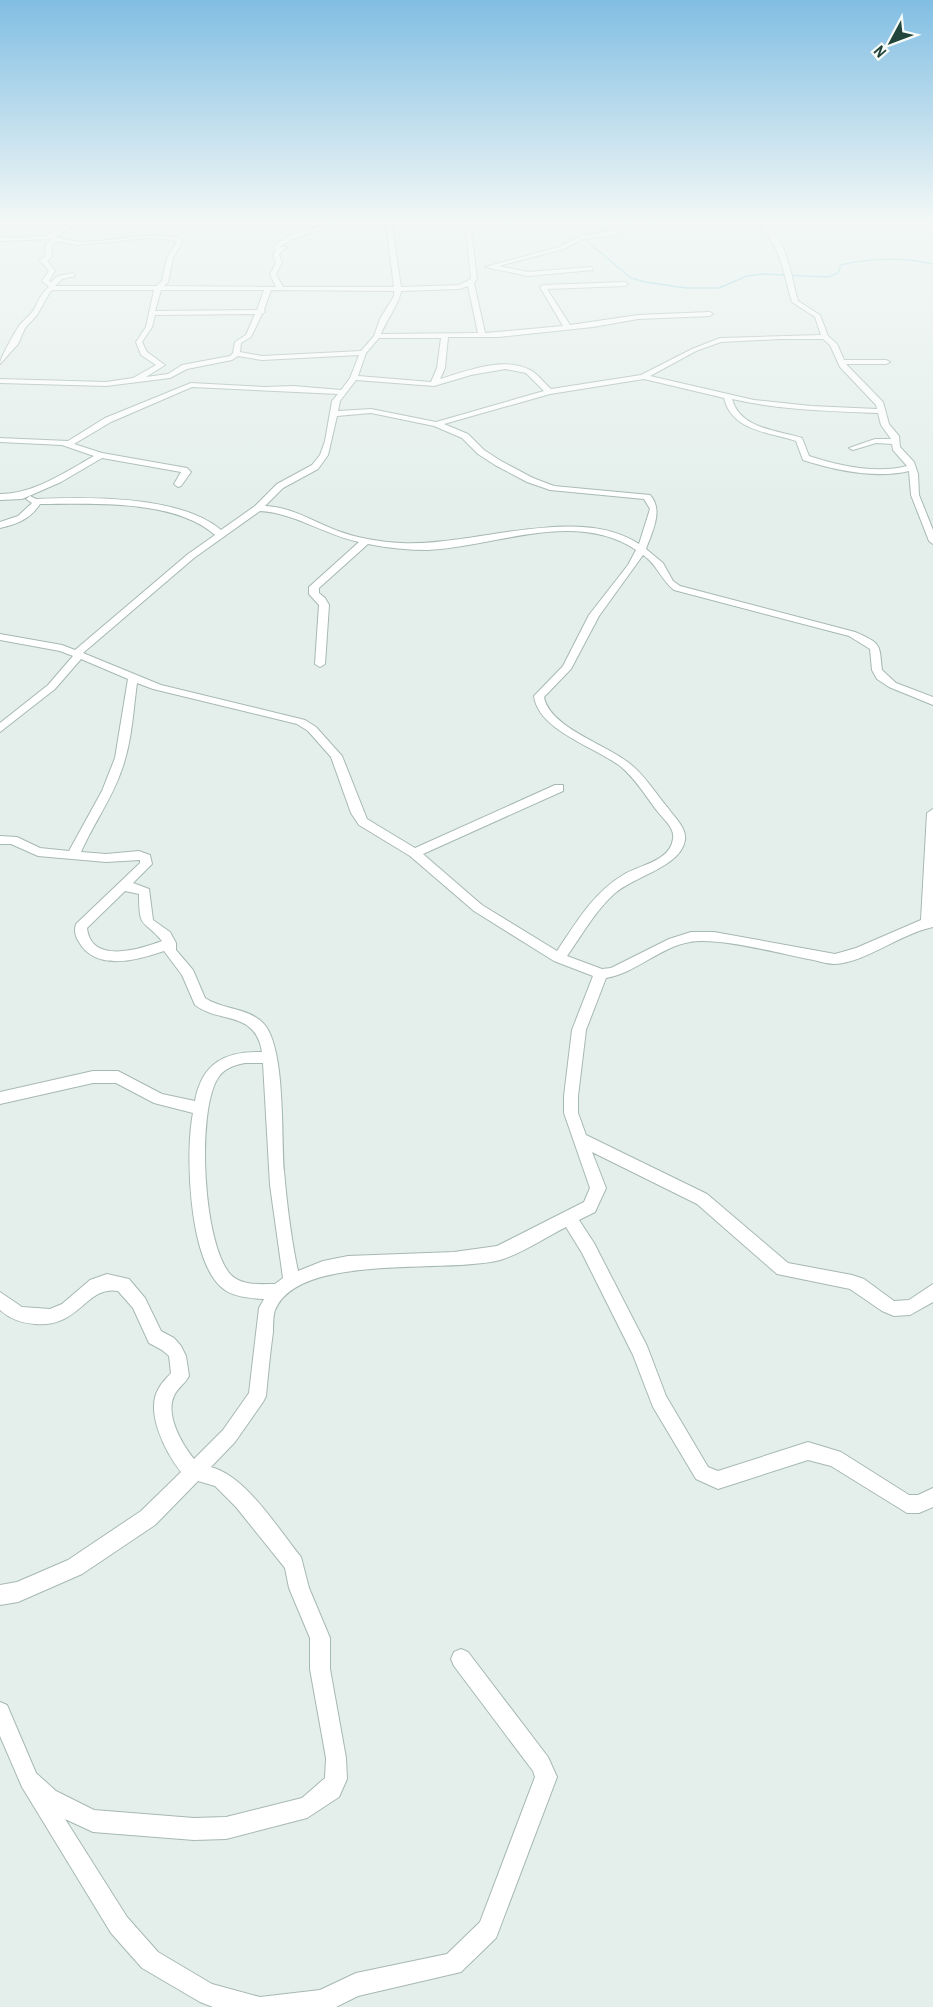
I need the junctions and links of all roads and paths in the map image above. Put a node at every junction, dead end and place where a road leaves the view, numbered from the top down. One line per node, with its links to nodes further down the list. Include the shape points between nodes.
1 (34, 315): 16 (street)
2 (151, 315): 22 (street, via 149,327 139,342 144,353 161,365)
3 (260, 315): 15 (street, via 249,336 238,342)
4 (386, 315): 10 (street)
5 (478, 315): 12 (street)
6 (560, 315): 9 (street)
7 (694, 315): 9 (street, via 638,317)
8 (816, 315): 13 (street)
9 (568, 328): 12 (street)
10 (377, 336): 11 (street); 14 (street)
11 (445, 336): 12 (street); 23 (street)
12 (482, 336)
13 (827, 338): 18 (street); 19 (street, via 720,340)
14 (363, 353): 15 (street, via 262,358); 20 (street)
15 (236, 354): 22 (street, via 223,361 185,367 170,376)
16 (0, 362)
17 (886, 362): 18 (street)
18 (842, 363): 27 (street, via 877,400)
19 (643, 377): 24 (street); 26 (street)
20 (354, 378): 23 (street, via 429,385); 25 (street)
21 (0, 381): 22 (street, via 85,385)
22 (134, 381)
23 (437, 382): 24 (street, via 494,368 518,368 528,371)
24 (549, 392): 29 (street)
25 (342, 393): 28 (street); 32 (street, via 191,385 108,420)
26 (728, 397): 27 (street, via 784,406); 35 (street, via 732,412 753,426 800,440 806,458 825,464 892,471)
27 (882, 411): 31 (street)
28 (333, 414): 29 (street, via 371,411); 40 (street, via 329,441 315,467 280,486)
29 (436, 424): 46 (street, via 465,436 481,452 509,469 553,488 647,497 654,509)
30 (0, 440): 32 (street)
31 (895, 442): 33 (street, via 876,441); 35 (street)
32 (65, 444): 34 (street)
33 (853, 448)
34 (102, 455): 36 (street, via 184,470 186,476); 38 (street, via 87,466)
35 (911, 468): 41 (street, via 915,495)
36 (178, 484)
37 (0, 497): 38 (street)
38 (19, 497): 39 (street)
39 (37, 501): 42 (street, via 23,518); 43 (street, via 172,510 209,523)
40 (258, 508): 43 (street); 44 (street, via 282,509 339,534)
41 (929, 522): 45 (street)
42 (0, 525)
43 (221, 535): 48 (street)
44 (366, 541): 46 (street, via 421,548 513,534 579,530 617,534); 49 (street, via 314,587 314,594 324,605)
45 (933, 541)
46 (642, 548): 51 (street, via 677,588 852,634 876,650 875,669 879,676); 61 (street, via 594,615 567,667 537,701 569,731 633,772 671,820 680,834 679,840 667,859 609,889)
47 (0, 637): 48 (street)
48 (77, 654): 50 (street); 52 (street, via 67,674)
49 (320, 664)
50 (133, 678): 56 (street, via 301,722 336,756 363,822); 57 (street, via 117,771)
51 (933, 702)
52 (0, 729)
53 (559, 788): 56 (street)
54 (933, 813): 59 (street)
55 (0, 840): 57 (street, via 13,840 38,852)
56 (414, 853): 61 (street, via 478,908)
57 (73, 856): 58 (street, via 146,858 146,864)
58 (123, 887): 60 (street, via 145,892 148,922); 60 (street, via 81,927 86,944 100,955 125,957)
59 (930, 923): 62 (street, via 836,959 691,937 614,972)
60 (170, 943): 63 (street, via 170,951 188,974 200,1001 248,1018 264,1035)
61 (559, 958): 62 (street)
62 (601, 974): 66 (street, via 578,1041 571,1113)
63 (269, 1058): 65 (street, via 239,1058 219,1068 210,1077); 68 (street, via 275,1157)
64 (0, 1098): 65 (street, via 93,1077 117,1077 159,1099)
65 (199, 1108): 70 (street, via 196,1156 206,1240 217,1270 226,1281 243,1290)
66 (579, 1138): 67 (street, via 598,1188 590,1207); 69 (street, via 702,1199 783,1269 853,1282 899,1309 923,1302)
67 (569, 1219): 68 (street, via 499,1253 454,1259 348,1263); 73 (street, via 641,1352 658,1401 702,1473 718,1480 808,1451 835,1458 907,1504 919,1504)
68 (292, 1281): 70 (street)
69 (933, 1291)
70 (278, 1292): 72 (street, via 267,1308 257,1396 229,1436)
71 (0, 1300): 72 (street, via 17,1315 51,1319 95,1286 106,1282 123,1284 139,1303 155,1337 172,1344 178,1355 180,1376 165,1394 166,1436)
72 (195, 1471): 74 (street, via 148,1518 75,1567 18,1592); 77 (street, via 220,1478 243,1500 294,1564 320,1638 320,1670 336,1758 336,1779 331,1790 307,1807 226,1828 194,1828 93,1821 48,1799)
73 (933, 1497)
74 (0, 1595)
75 (461, 1659): 79 (street, via 541,1764 546,1777 488,1930 453,1964 356,1985 321,2002)
76 (0, 1712): 77 (street)
77 (29, 1780): 78 (street, via 119,1925 150,1960 208,1994)
78 (257, 2007)
79 (264, 2007)

